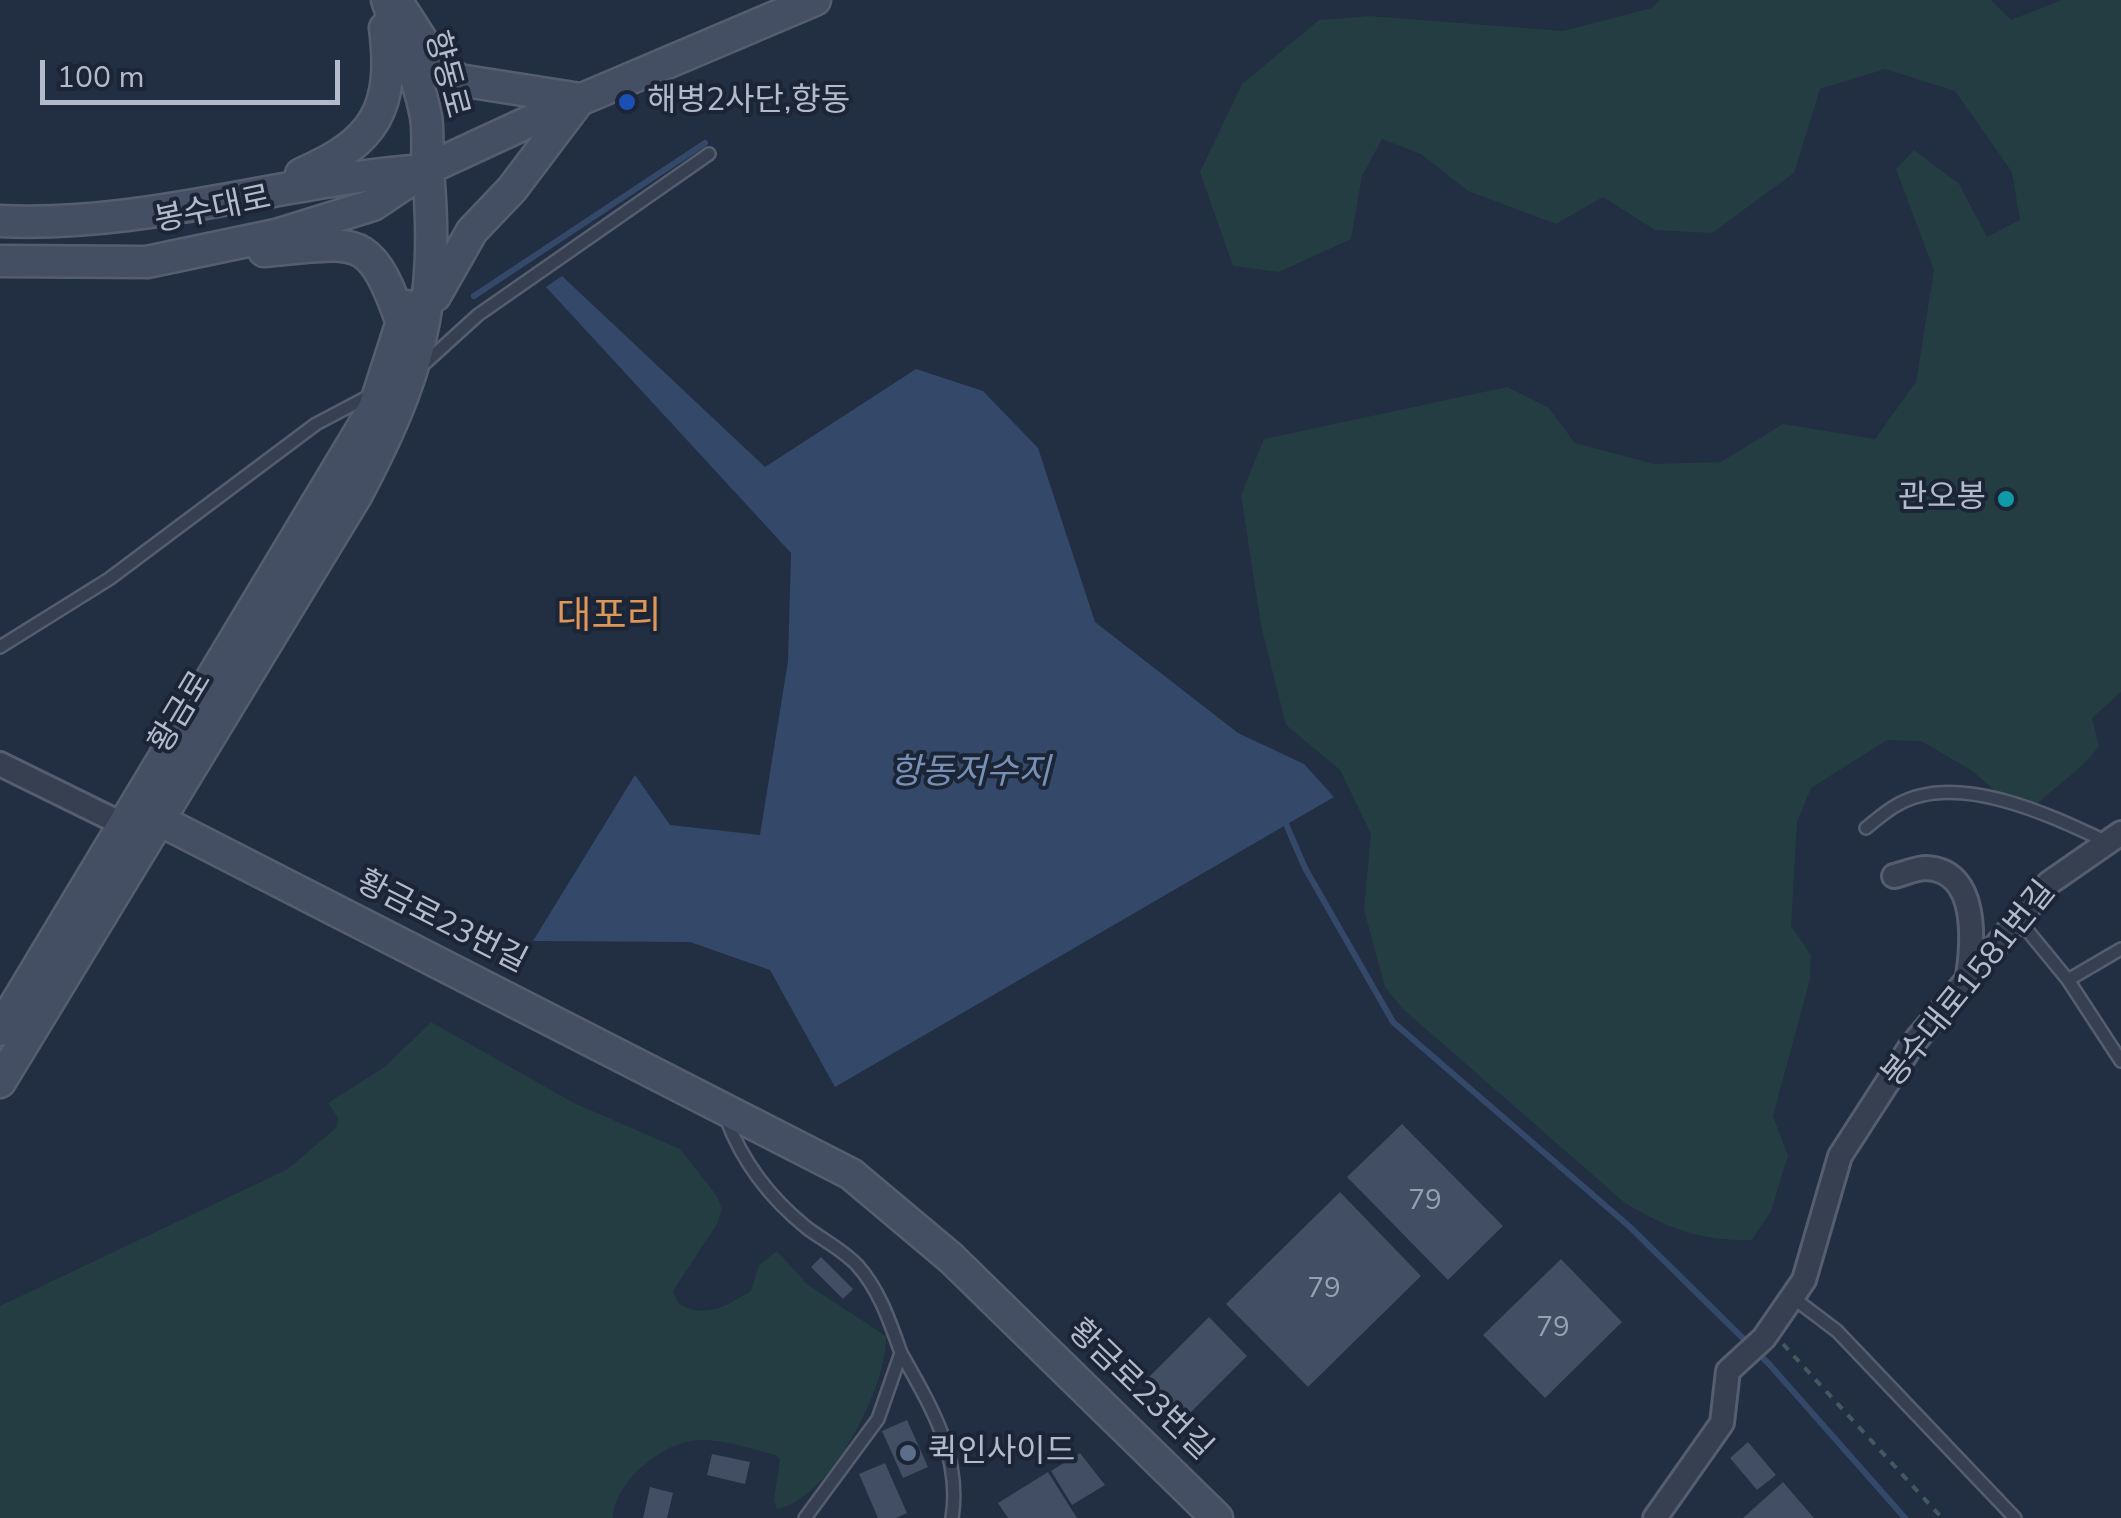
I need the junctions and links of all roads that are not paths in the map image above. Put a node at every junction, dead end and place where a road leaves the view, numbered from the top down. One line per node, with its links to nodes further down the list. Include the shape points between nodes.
1 (384, 0): 6 (street, 향동로, via 426,118); 7 (street, via 386,101 368,132 305,172)
2 (396, 0): 4 (street, via 437,64 459,80)
3 (815, 0): 4 (street, 봉수대로)
4 (580, 99): 6 (street, 봉수대로); 11 (street, via 512,190 472,230)
5 (709, 154): 12 (lane, 황금로, via 469,321)
6 (427, 170): 7 (street, 봉수대로, via 349,175); 10 (street, 봉수대로, via 372,205); 11 (street, 황금로, via 434,221)
7 (192, 209): 8 (street, 봉수대로)
8 (0, 221)
9 (0, 260): 10 (street, 봉수대로)
10 (146, 262): 11 (street, via 358,247 374,257)
11 (415, 321): 12 (street, 황금로); 13 (street, 황금로)
12 (412, 375): 16 (street, 황금로, via 356,496)
13 (384, 388): 14 (lane, via 316,424 108,578); 17 (street, 황금로)
14 (0, 647)
15 (0, 764): 17 (street)
16 (159, 820): 17 (street); 27 (street, 황금로); 28 (street, 황금로23번길)
17 (126, 826): 25 (street, 황금로)
18 (1866, 828): 19 (lane, via 1900,802 1978,794)
19 (2114, 838): 21 (street, 봉수대로1581번길, via 2049,883)
20 (1894, 876): 23 (street, via 1925,868 1959,886 1972,917)
21 (2018, 919): 23 (street, 봉수대로1581번길); 24 (lane)
22 (2121, 949): 24 (lane)
23 (1967, 980): 29 (street, 봉수대로1581번길, via 1911,1046 1840,1156 1804,1280)
24 (2068, 980): 26 (lane)
25 (0, 1030)
26 (2121, 1061)
27 (0, 1082)
28 (721, 1104): 30 (lane, via 742,1156 768,1189 803,1225 856,1263); 33 (street, 황금로23번길, via 885,1198)
29 (1792, 1298): 34 (street, 봉수대로1581번길, via 1767,1333 1732,1364 1722,1423); 35 (lane, via 1837,1331)
30 (901, 1354): 31 (lane, via 872,1429); 32 (lane, via 947,1443)
31 (805, 1518)
32 (952, 1518)
33 (1218, 1518)
34 (1655, 1518)
35 (2016, 1518)

